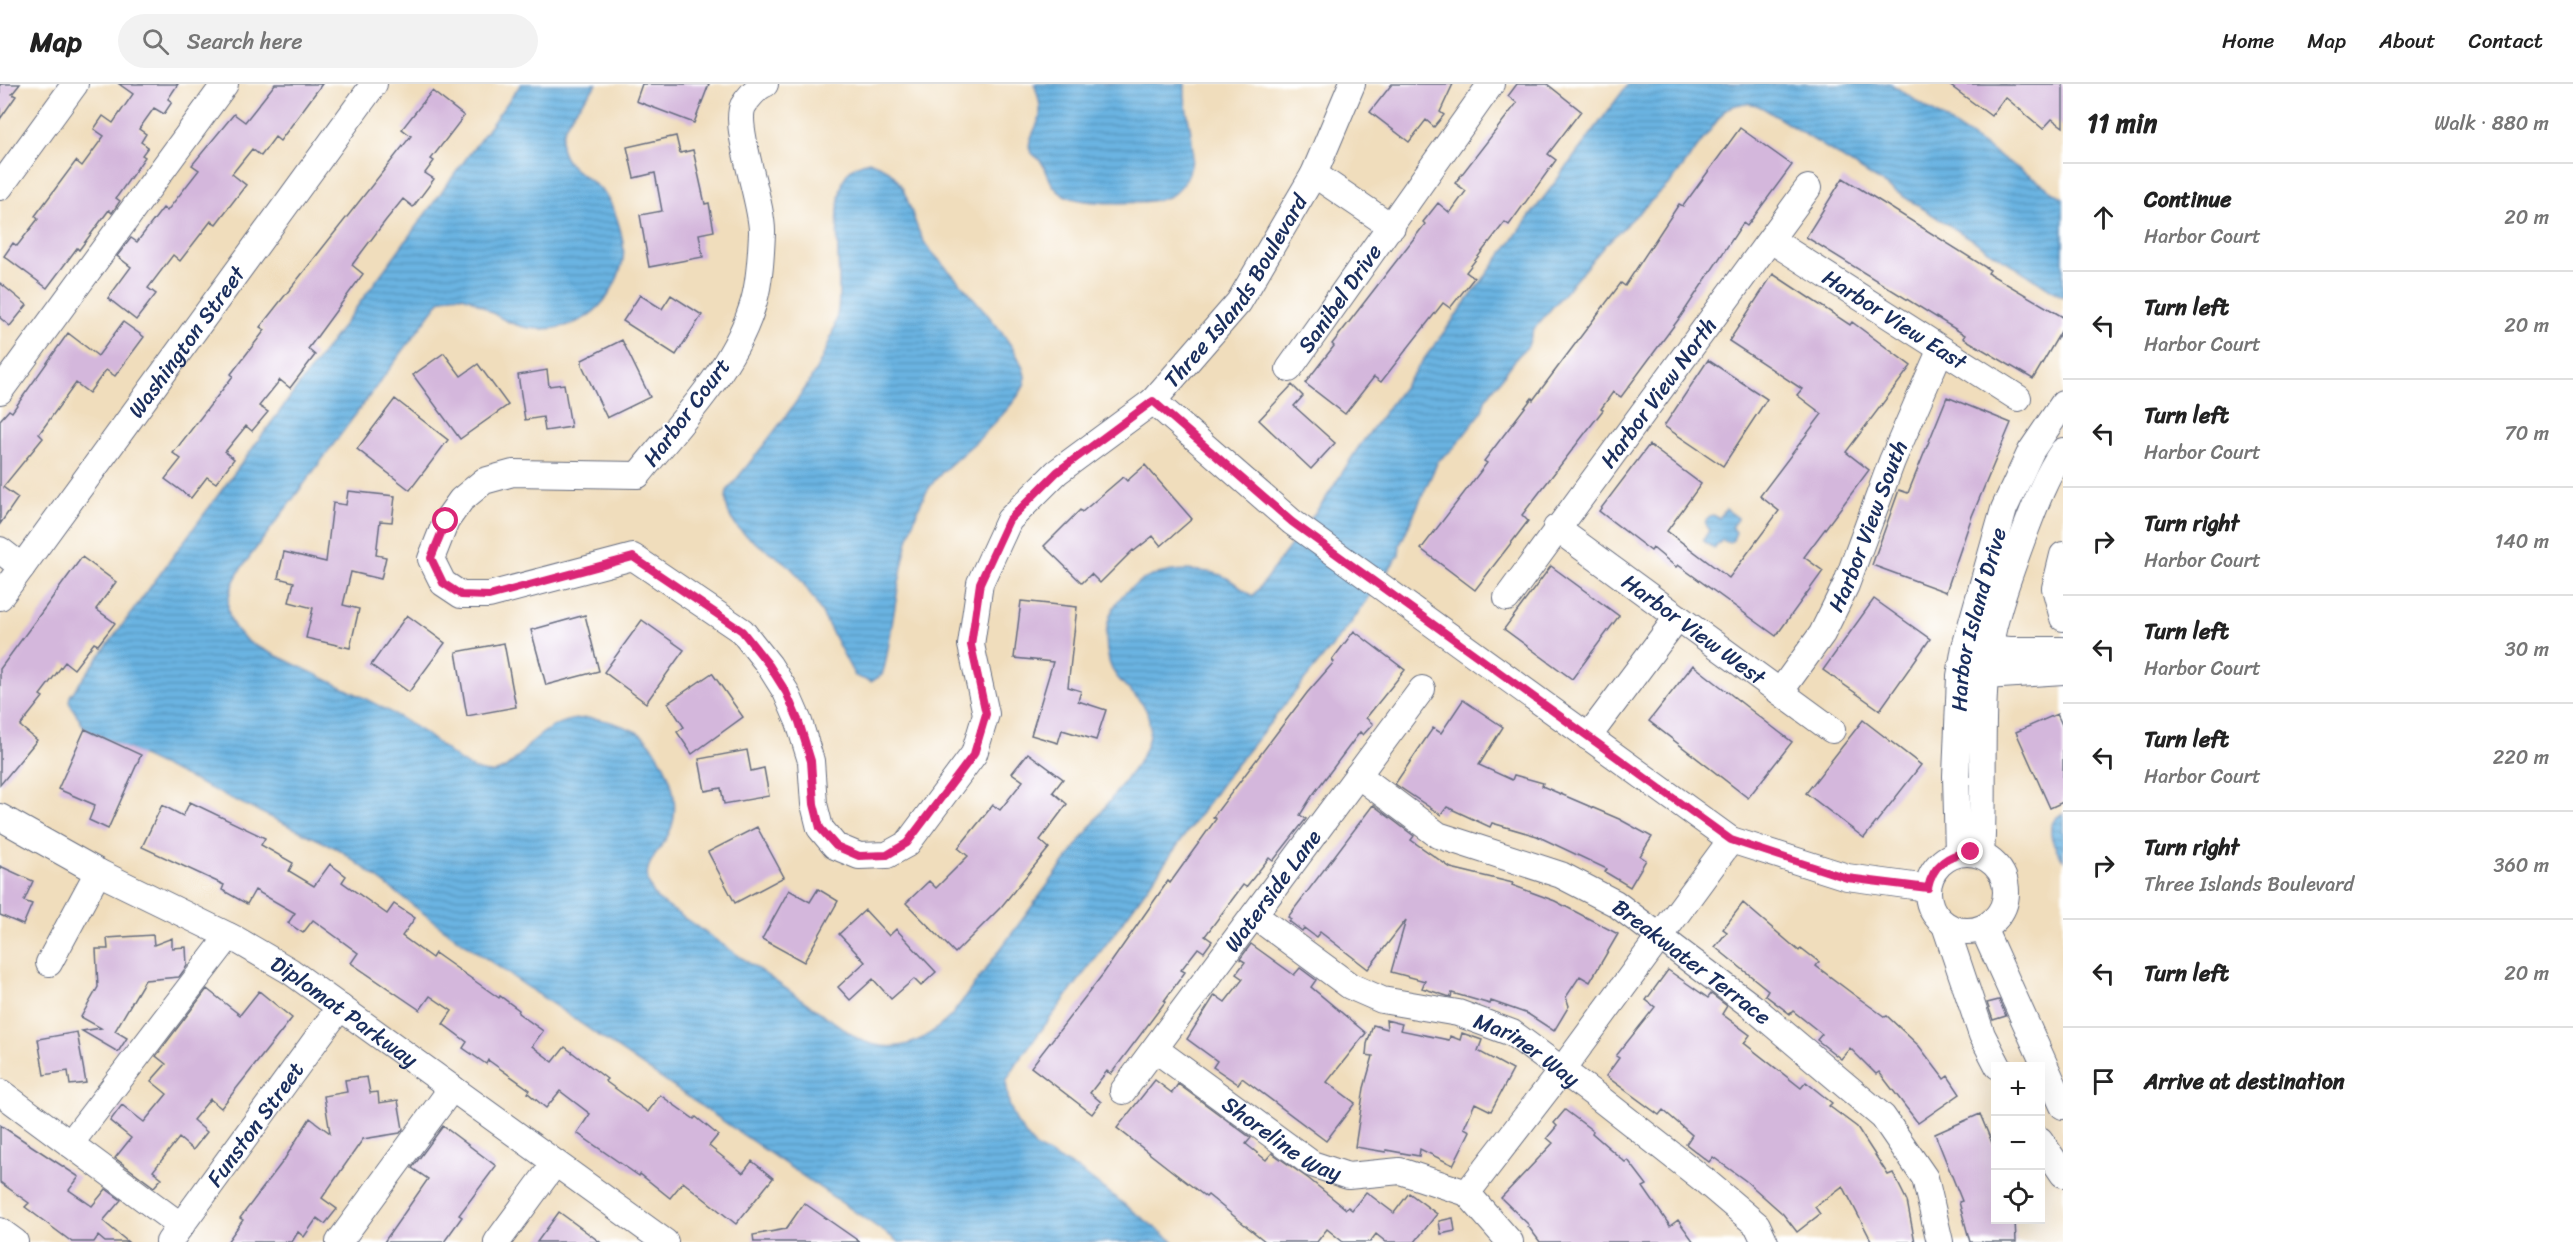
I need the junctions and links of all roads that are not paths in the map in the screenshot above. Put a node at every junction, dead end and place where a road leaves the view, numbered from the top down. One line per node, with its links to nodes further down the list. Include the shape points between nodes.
1 (75, 84): 8 (street)
2 (225, 84): 14 (street)
3 (374, 84): 22 (street, Washington Street)
4 (765, 84): 16 (street, Harbor Court, via 742,107 742,130 762,230 754,301 727,364 638,475 513,473 484,481 461,500 446,521 431,558 443,583 461,595 489,596 633,557 742,631 786,692 799,722 811,761 820,828 836,846 859,856 887,855 907,843 974,754 986,714 971,645 980,583 1009,520 1057,472)
5 (1352, 84): 7 (street, Three Islands Boulevard)
6 (1491, 84): 10 (street, Sanibel Drive)
7 (1314, 174): 10 (street, Sanibel Drive); 16 (street, Three Islands Boulevard, via 1239,302)
8 (0, 187)
9 (1808, 188): 11 (street, Harbor View North)
10 (1392, 227): 13 (street, Sanibel Drive)
11 (1771, 240): 12 (street, Harbor View East); 19 (street, Harbor View North)
12 (1940, 351): 15 (street, Harbor View East); 33 (street, Harbor View South, via 1892,461 1846,585 1822,634)
13 (1289, 369)
14 (0, 391)
15 (2018, 398)
16 (1153, 401): 35 (street, Three Islands Boulevard, via 1292,522)
17 (2063, 404): 27 (street, Harbor Island Drive, via 2031,451 2004,509)
18 (2061, 454): 27 (street, Harbor Island Drive, via 2033,509)
19 (1556, 528): 24 (street, Harbor View North); 25 (street, Harbor View West)
20 (0, 550): 22 (street)
21 (2063, 555): 26 (street, via 2055,588)
22 (22, 567): 23 (street, Washington Street)
23 (0, 597)
24 (1506, 598)
25 (1677, 618): 33 (street, Harbor View West); 35 (street)
26 (2063, 618)
27 (1977, 648): 28 (street); 30 (street, Harbor Island Drive); 31 (street, Harbor Island Drive)
28 (2063, 650)
29 (2063, 671): 31 (street)
30 (1960, 676): 31 (street); 39 (street, Harbor Island Drive, via 1956,776)
31 (1985, 677): 39 (street, Harbor Island Drive, via 1981,775)
32 (1422, 689): 36 (street, Waterside Lane)
33 (1780, 692): 34 (street, Harbor View West)
34 (1832, 730)
35 (1588, 737): 38 (street, Three Islands Boulevard)
36 (1358, 775): 42 (street, Waterside Lane); 46 (street, Breakwater Terrace, via 1438,834 1561,875 1615,903)
37 (0, 818): 40 (street, Diplomat Parkway)
38 (1731, 840): 41 (street, Three Islands Boulevard, via 1847,878); 46 (street)
39 (1970, 854): 41 (street, via 1947,858 1937,866); 44 (street, via 1994,862 2006,885 2002,910)
40 (98, 872): 45 (street, Diplomat Parkway); 47 (street)
41 (1928, 888): 43 (street, via 1931,909)
42 (1254, 915): 49 (street, Waterside Lane); 51 (street, Mariner Way, via 1350,986 1382,1000 1458,1013 1512,1033)
43 (1945, 925): 44 (street, via 1964,931); 50 (street, via 1982,1035)
44 (1983, 928): 55 (street)
45 (229, 936): 48 (street, Diplomat Parkway, via 290,971); 56 (street)
46 (1658, 937): 51 (street); 69 (street, Breakwater Terrace, via 1754,1008 1883,1117 1925,1178)
47 (49, 963)
48 (340, 1008): 52 (street, Diplomat Parkway); 62 (street, Funston Street)
49 (1155, 1049): 53 (street, Waterside Lane); 60 (street, Shoreline Way, via 1312,1164 1348,1176 1400,1171)
50 (1996, 1062)
51 (1562, 1070): 60 (street); 68 (street, Mariner Way, via 1757,1225)
52 (452, 1088): 58 (street, Diplomat Parkway); 65 (street)
53 (1123, 1091)
54 (0, 1092): 56 (street)
55 (2063, 1106)
56 (70, 1144): 62 (street)
57 (2045, 1147): 59 (street)
58 (555, 1163): 63 (street, Diplomat Parkway); 66 (street)
59 (2063, 1174)
60 (1467, 1193): 67 (street)
61 (0, 1231): 64 (street)
62 (175, 1234)
63 (648, 1237)
64 (15, 1242)
65 (339, 1242)
66 (497, 1242)
67 (1509, 1242)
68 (1765, 1242)
69 (1940, 1242)

